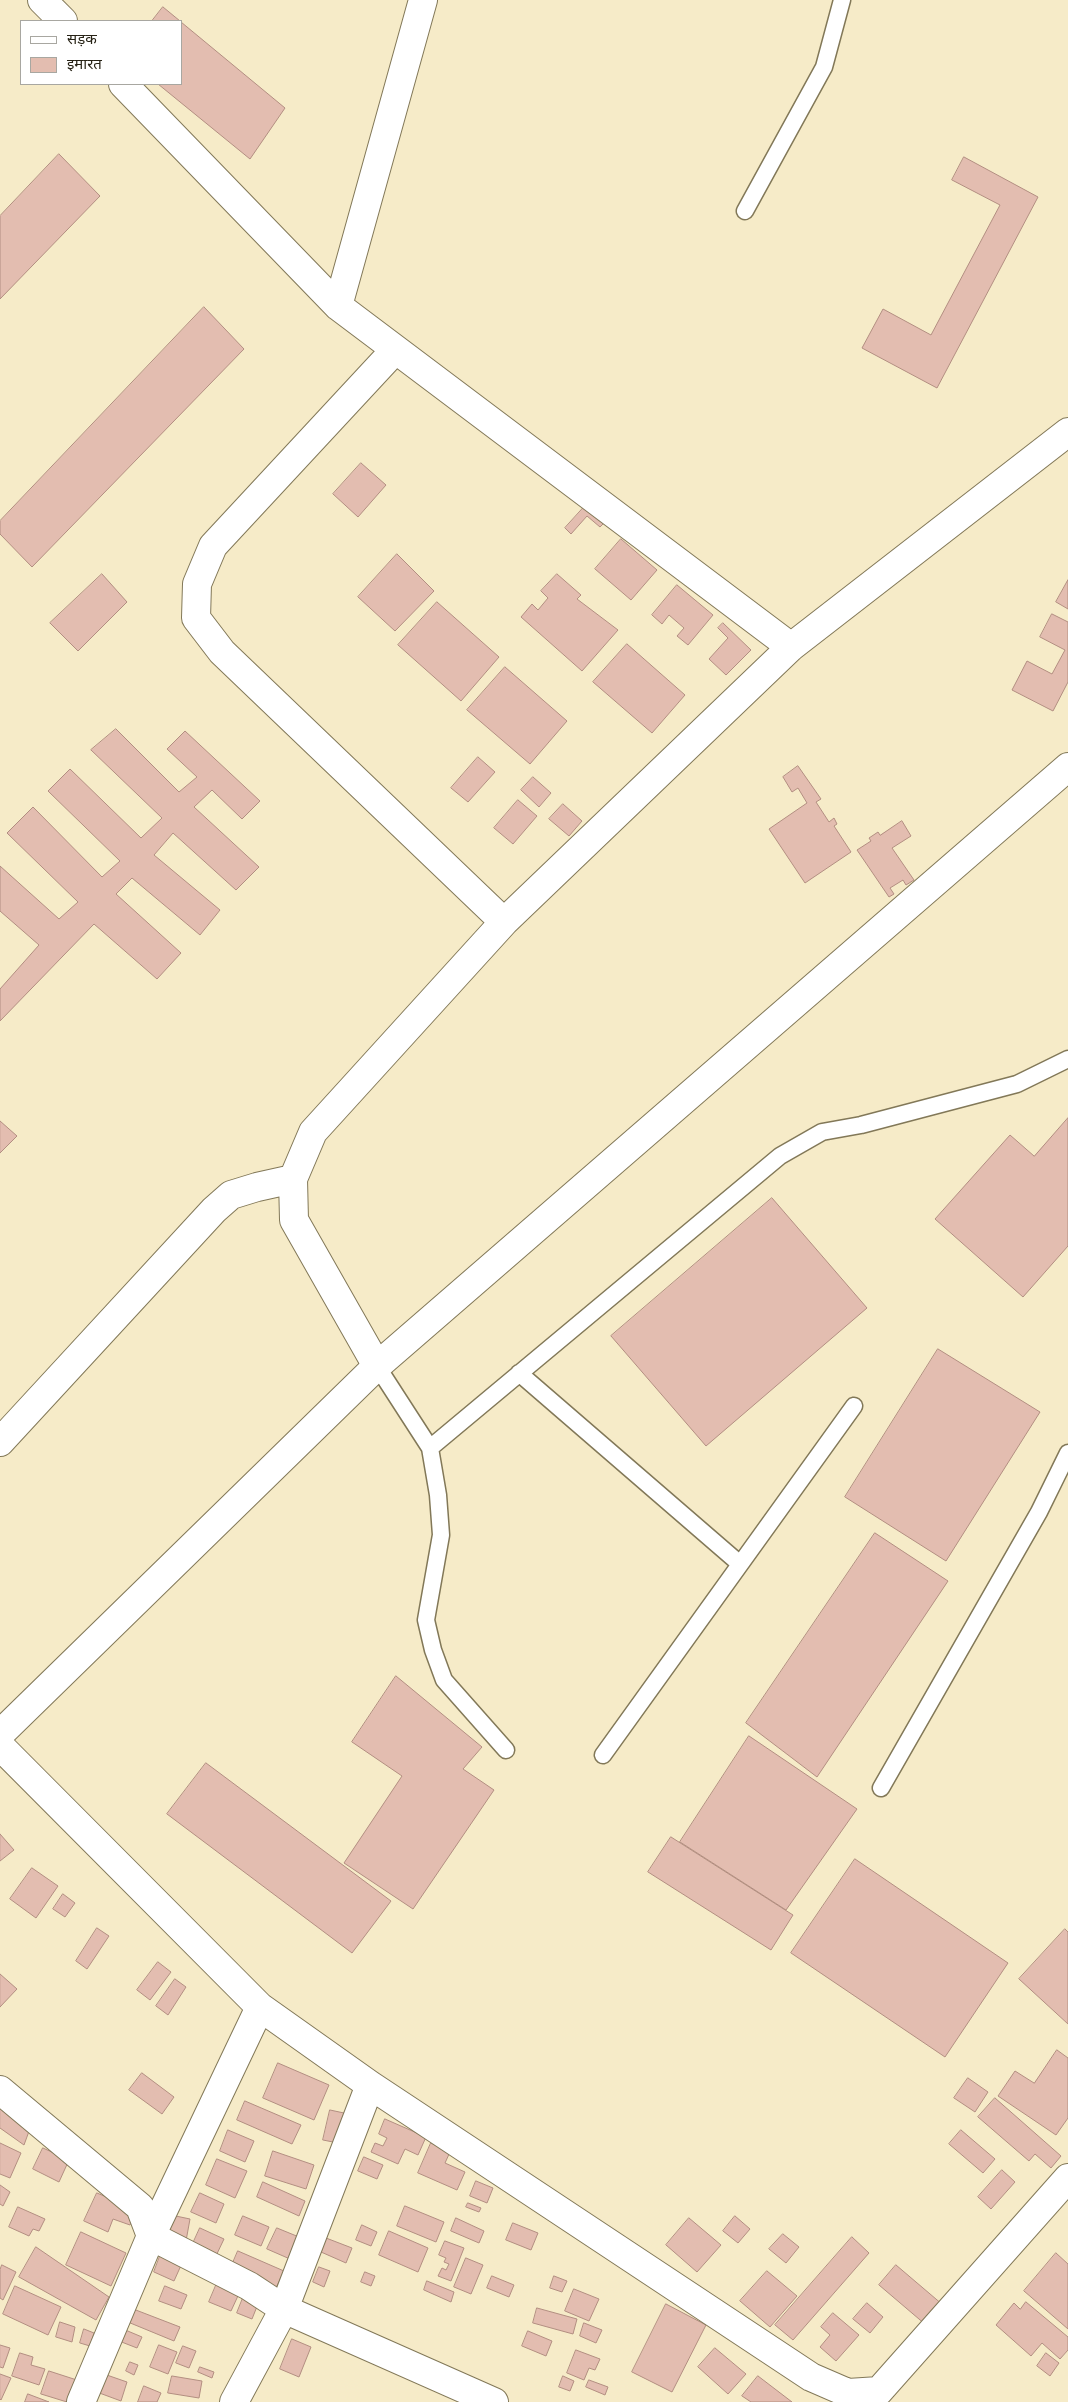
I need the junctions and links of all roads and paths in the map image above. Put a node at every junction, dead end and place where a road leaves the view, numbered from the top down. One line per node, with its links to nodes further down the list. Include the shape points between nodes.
1 (42, 0): 4 (street)
2 (423, 0): 7 (street)
3 (842, 0): 6 (lane, via 824,66)
4 (62, 20)
5 (124, 85): 7 (street)
6 (745, 211)
7 (338, 306): 8 (street)
8 (395, 350): 10 (street); 12 (street, via 214,546 197,584 196,618 222,652)
9 (1068, 432): 10 (street)
10 (792, 647): 12 (street)
11 (1068, 767): 15 (street)
12 (504, 922): 14 (street, via 313,1132)
13 (1068, 1059): 16 (lane, via 1017,1084 861,1126 822,1132 780,1156)
14 (293, 1179): 15 (street, via 294,1220); 18 (street, via 232,1195 214,1210)
15 (377, 1366): 19 (lane); 22 (street)
16 (519, 1374): 19 (lane); 21 (lane)
17 (854, 1406): 21 (lane)
18 (0, 1442)
19 (430, 1448): 24 (lane, via 441,1535 426,1620 432,1650 444,1680)
20 (1068, 1453): 26 (lane, via 1039,1512)
21 (740, 1564): 25 (lane)
22 (0, 1734)
23 (0, 1746): 27 (street)
24 (506, 1750)
25 (603, 1755)
26 (881, 1788)
27 (260, 2008): 28 (street); 31 (street)
28 (370, 2085): 30 (street, via 812,2377 848,2393 879,2391); 32 (street)
29 (0, 2090): 31 (street, via 140,2207)
30 (1068, 2178)
31 (151, 2236): 32 (street, via 249,2286); 33 (street)
32 (284, 2309): 34 (street); 35 (street)
33 (81, 2402)
34 (234, 2402)
35 (494, 2402)

